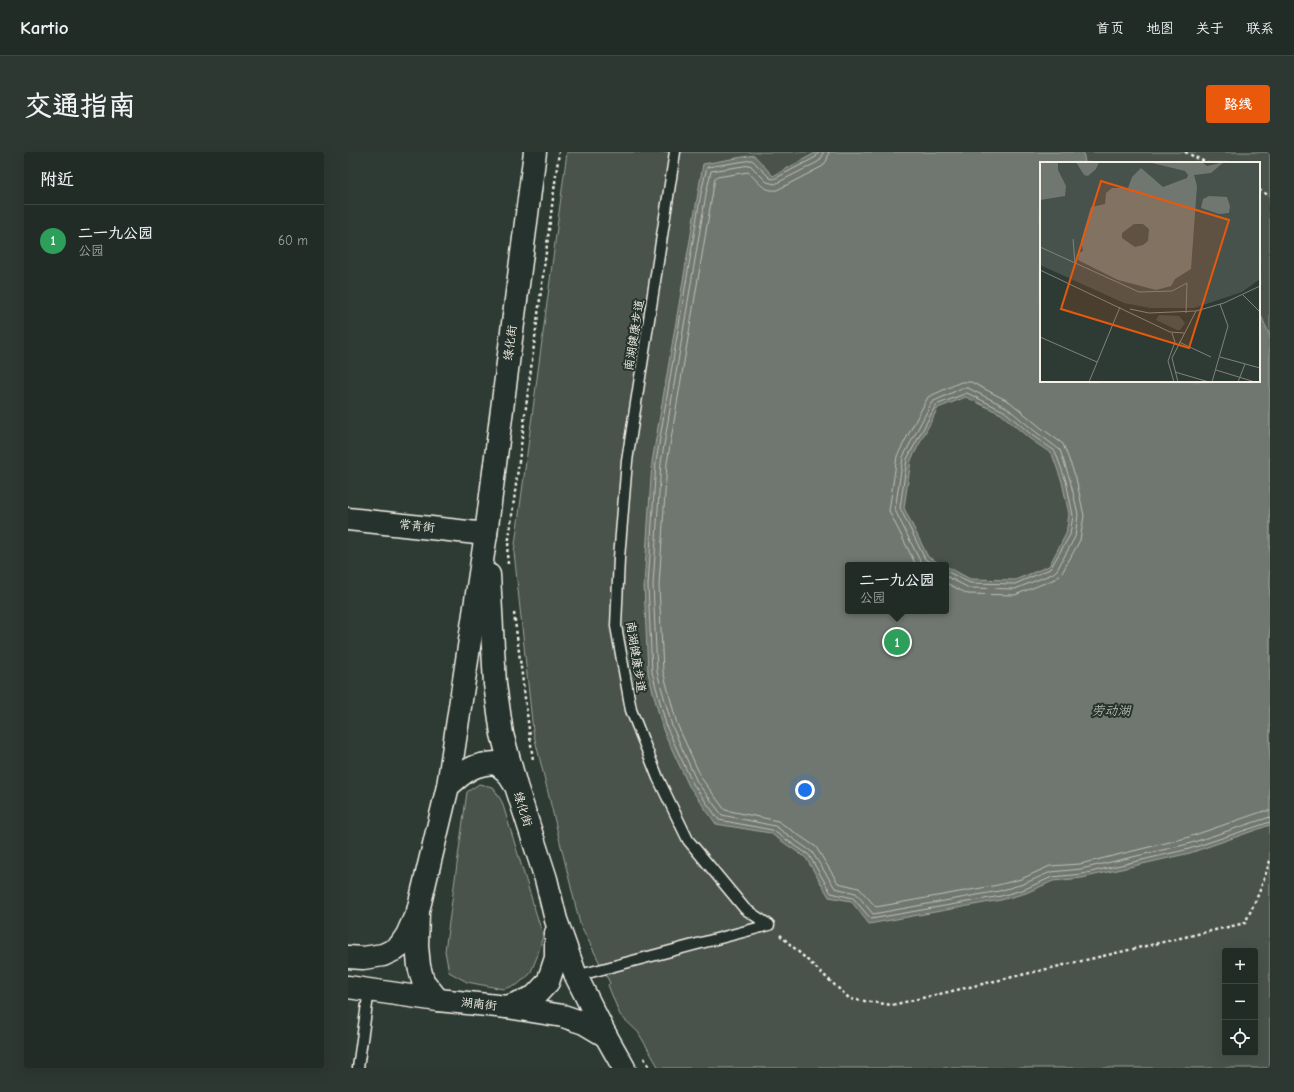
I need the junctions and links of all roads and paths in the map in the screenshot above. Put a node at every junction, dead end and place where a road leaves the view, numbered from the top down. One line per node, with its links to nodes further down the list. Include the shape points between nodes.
1 (535, 152): 9 (main road, 绿化街)
2 (559, 152): 10 (path, via 507,554)
3 (676, 152): 18 (lane, 南湖健康步道, via 627,461 616,626 632,710 658,778 688,840 745,909)
4 (1185, 152): 5 (path)
5 (1205, 162)
6 (1260, 191): 7 (path)
7 (1270, 196)
8 (348, 519): 9 (main road, 常青街)
9 (486, 534): 13 (main road, 绿化街); 14 (main road, 绿化街, via 495,684 502,734)
10 (509, 570)
11 (514, 609): 12 (path)
12 (533, 764)
13 (448, 786): 14 (main road, via 468,769 496,763 507,772); 16 (main road, 绿化街)
14 (516, 786): 17 (main road, 绿化街, via 546,879)
15 (1270, 861): 18 (path, via 1245,922 892,1005 850,999)
16 (418, 911): 19 (main road, via 398,948 383,955); 22 (main road, 绿化街, via 419,966 423,981)
17 (556, 920): 20 (main road, 绿化街); 23 (main road, via 556,958 548,982 534,997)
18 (769, 925): 20 (lane)
19 (348, 957)
20 (576, 976): 24 (main road, 绿化街)
21 (358, 988): 22 (main road, 湖南街); 26 (lane)
22 (438, 1000): 23 (main road, 湖南街)
23 (507, 1007): 24 (main road, 湖南街, via 562,1016 584,1023)
24 (606, 1036): 27 (main road, 绿化街)
25 (643, 1056): 28 (path)
26 (358, 1068)
27 (624, 1068)
28 (650, 1068)

